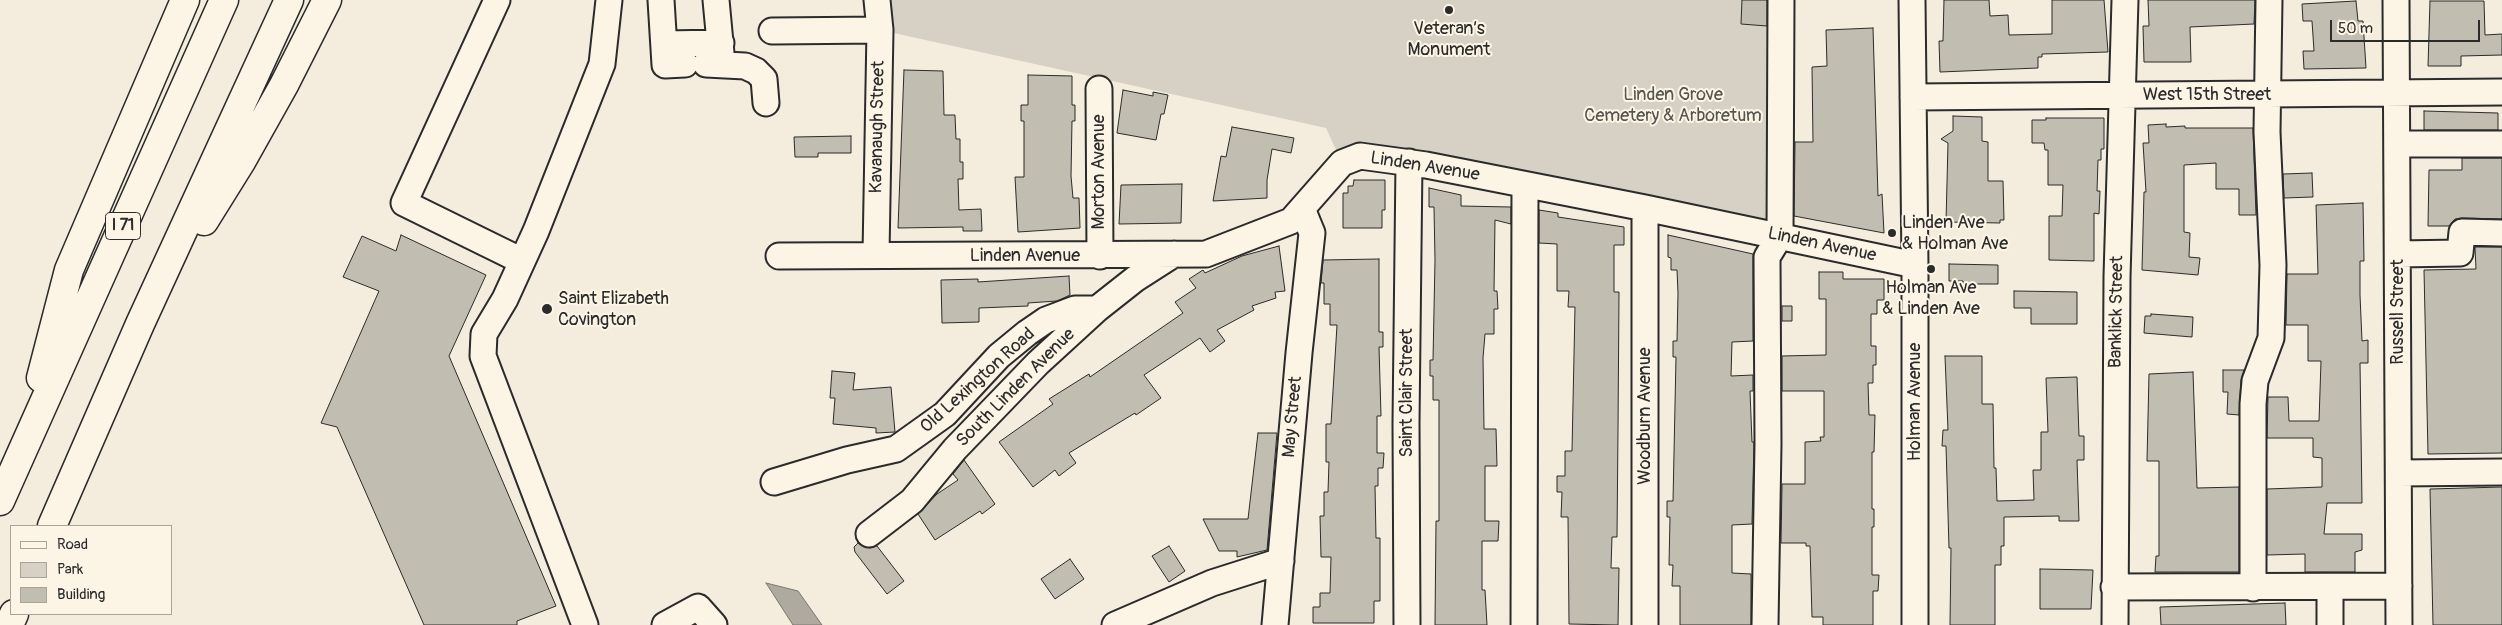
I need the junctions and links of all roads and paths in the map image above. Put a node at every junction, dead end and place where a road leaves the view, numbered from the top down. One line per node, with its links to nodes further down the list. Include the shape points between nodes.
1 (185, 0): 43 (highway, via 69,270)
2 (224, 0): 43 (highway, I 71)
3 (289, 0): 42 (highway)
4 (327, 0): 42 (highway, via 242,160)
5 (497, 0): 39 (street, via 404,203)
6 (609, 0): 39 (street, via 602,64)
7 (661, 0): 17 (street)
8 (716, 0): 18 (street)
9 (877, 0): 15 (street, Kavanaugh Street)
10 (1781, 0): 33 (street)
11 (1912, 0): 24 (street, Holman Avenue)
12 (2125, 0): 23 (street, Banklick Street)
13 (2269, 0): 22 (street)
14 (2396, 0): 21 (street, Russell Street)
15 (880, 30): 16 (street); 34 (street, Kavanaugh Street)
16 (772, 31)
17 (664, 44): 18 (street); 18 (street, via 664,65)
18 (709, 59): 25 (street, via 756,71 764,79)
19 (1099, 89): 38 (street, Morton Avenue)
20 (2502, 92): 21 (street, West 15th Street)
21 (2397, 93): 22 (street, West 15th Street); 26 (street, Russell Street)
22 (2269, 95): 23 (street, West 15th Street); 54 (street, via 2272,338 2255,381 2253,404)
23 (2123, 96): 24 (street, West 15th Street); 52 (street, Banklick Street, via 2117,277)
24 (1913, 97): 40 (street, Holman Avenue)
25 (766, 103)
26 (2397, 144): 27 (street); 36 (street, Russell Street)
27 (2502, 144)
28 (1409, 162): 29 (street, Linden Avenue); 31 (street, Linden Avenue, via 1360,156 1342,163); 60 (street, Saint Clair Street)
29 (1525, 185): 30 (street, Linden Avenue); 61 (street)
30 (1645, 208): 33 (street, Linden Avenue); 62 (street, Woodburn Avenue)
31 (1303, 210): 35 (street, Linden Avenue, via 1291,221 1206,254); 50 (street, May Street, via 1312,234)
32 (2502, 233): 36 (street, via 2462,232 2460,253)
33 (1780, 236): 40 (street, Linden Avenue); 63 (street, via 1768,257)
34 (876, 254): 37 (street, Linden Avenue); 38 (street, Linden Avenue)
35 (1174, 254): 38 (street, Linden Avenue); 41 (street, South Linden Avenue)
36 (2398, 254): 45 (street, Russell Street)
37 (779, 256)
38 (1100, 256)
39 (522, 261): 55 (street, via 484,334 483,356)
40 (1915, 265): 64 (street, Holman Avenue)
41 (1096, 309): 46 (street, Old Lexington Road, via 1075,309 1046,320 1027,333 999,356 945,414 896,449); 49 (street, South Linden Avenue, via 1038,363 955,449 912,501)
42 (140, 324): 48 (highway)
43 (22, 452): 47 (highway, I 71)
44 (2502, 472): 45 (street)
45 (2399, 473): 51 (street, Russell Street)
46 (774, 482)
47 (0, 501)
48 (52, 525)
49 (869, 534)
50 (1281, 560): 58 (street, via 1212,583); 59 (street, May Street)
51 (2399, 586): 53 (street); 67 (street, Russell Street)
52 (2114, 587): 54 (street); 65 (street, Banklick Street)
53 (2330, 587): 54 (street); 66 (street)
54 (2253, 588)
55 (586, 625)
56 (665, 625): 57 (street, via 698,607)
57 (714, 625)
58 (1114, 625)
59 (1275, 625)
60 (1408, 625)
61 (1524, 625)
62 (1645, 625)
63 (1765, 625)
64 (1915, 625)
65 (2115, 625)
66 (2330, 625)
67 (2399, 625)

